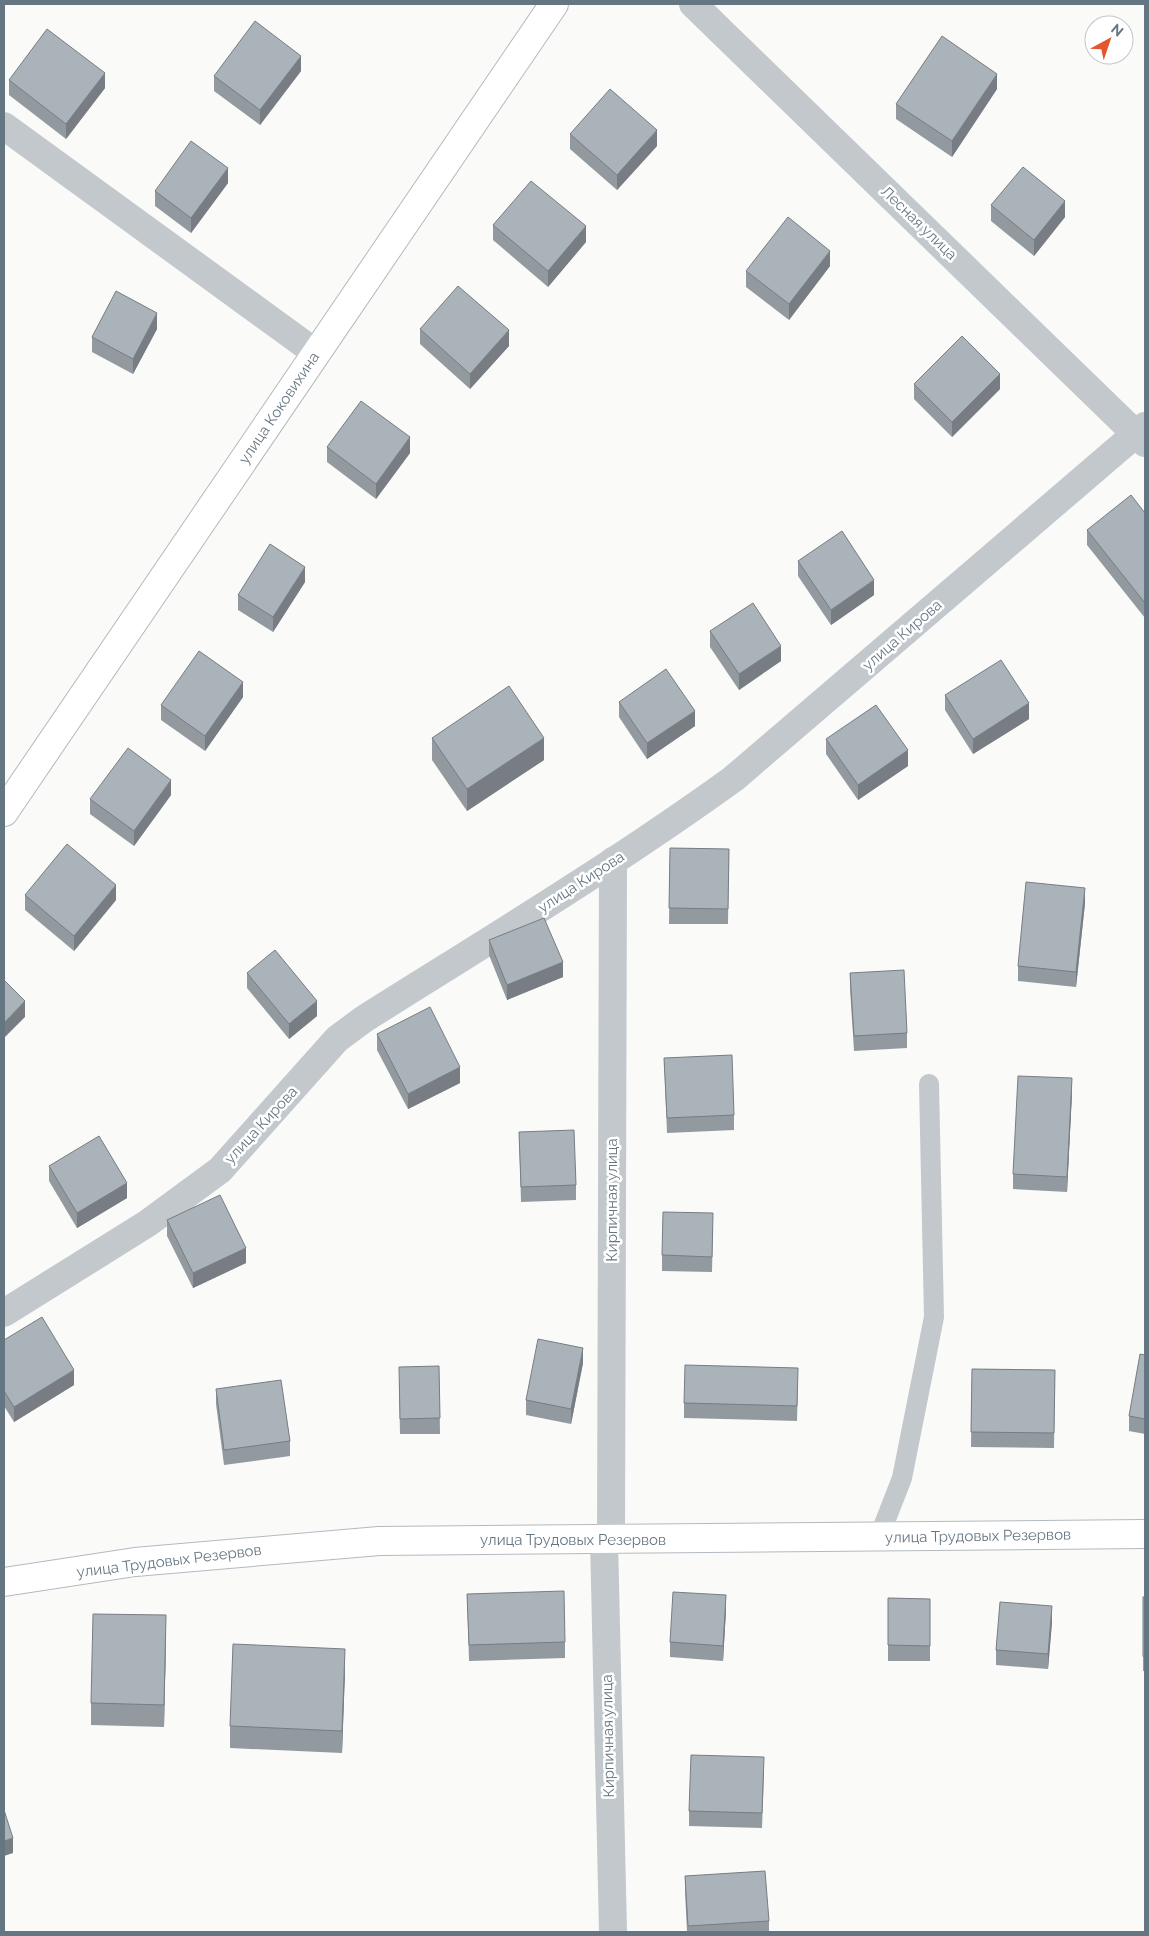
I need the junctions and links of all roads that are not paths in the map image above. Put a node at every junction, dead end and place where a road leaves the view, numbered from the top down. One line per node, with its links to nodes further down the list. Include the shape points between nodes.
1 (554, 4): 4 (main road, улица Коковихина)
2 (693, 4): 5 (street, Лесная улица)
3 (4, 126): 4 (street)
4 (316, 353): 6 (main road, улица Коковихина)
5 (1142, 434): 7 (street, улица Кирова, via 771,748 674,822)
6 (4, 812)
7 (614, 861): 9 (street, улица Кирова, via 364,1018 337,1039 220,1170 148,1223); 12 (street, Кирпичная улица)
8 (929, 1084): 11 (lane, via 934,1317 902,1478)
9 (4, 1313)
10 (1145, 1534): 11 (main road, улица Трудовых Резервов)
11 (879, 1537): 12 (main road, улица Трудовых Резервов)
12 (607, 1540): 13 (main road, улица Трудовых Резервов, via 360,1542 135,1562); 14 (street, Кирпичная улица)
13 (4, 1582)
14 (613, 1932)

